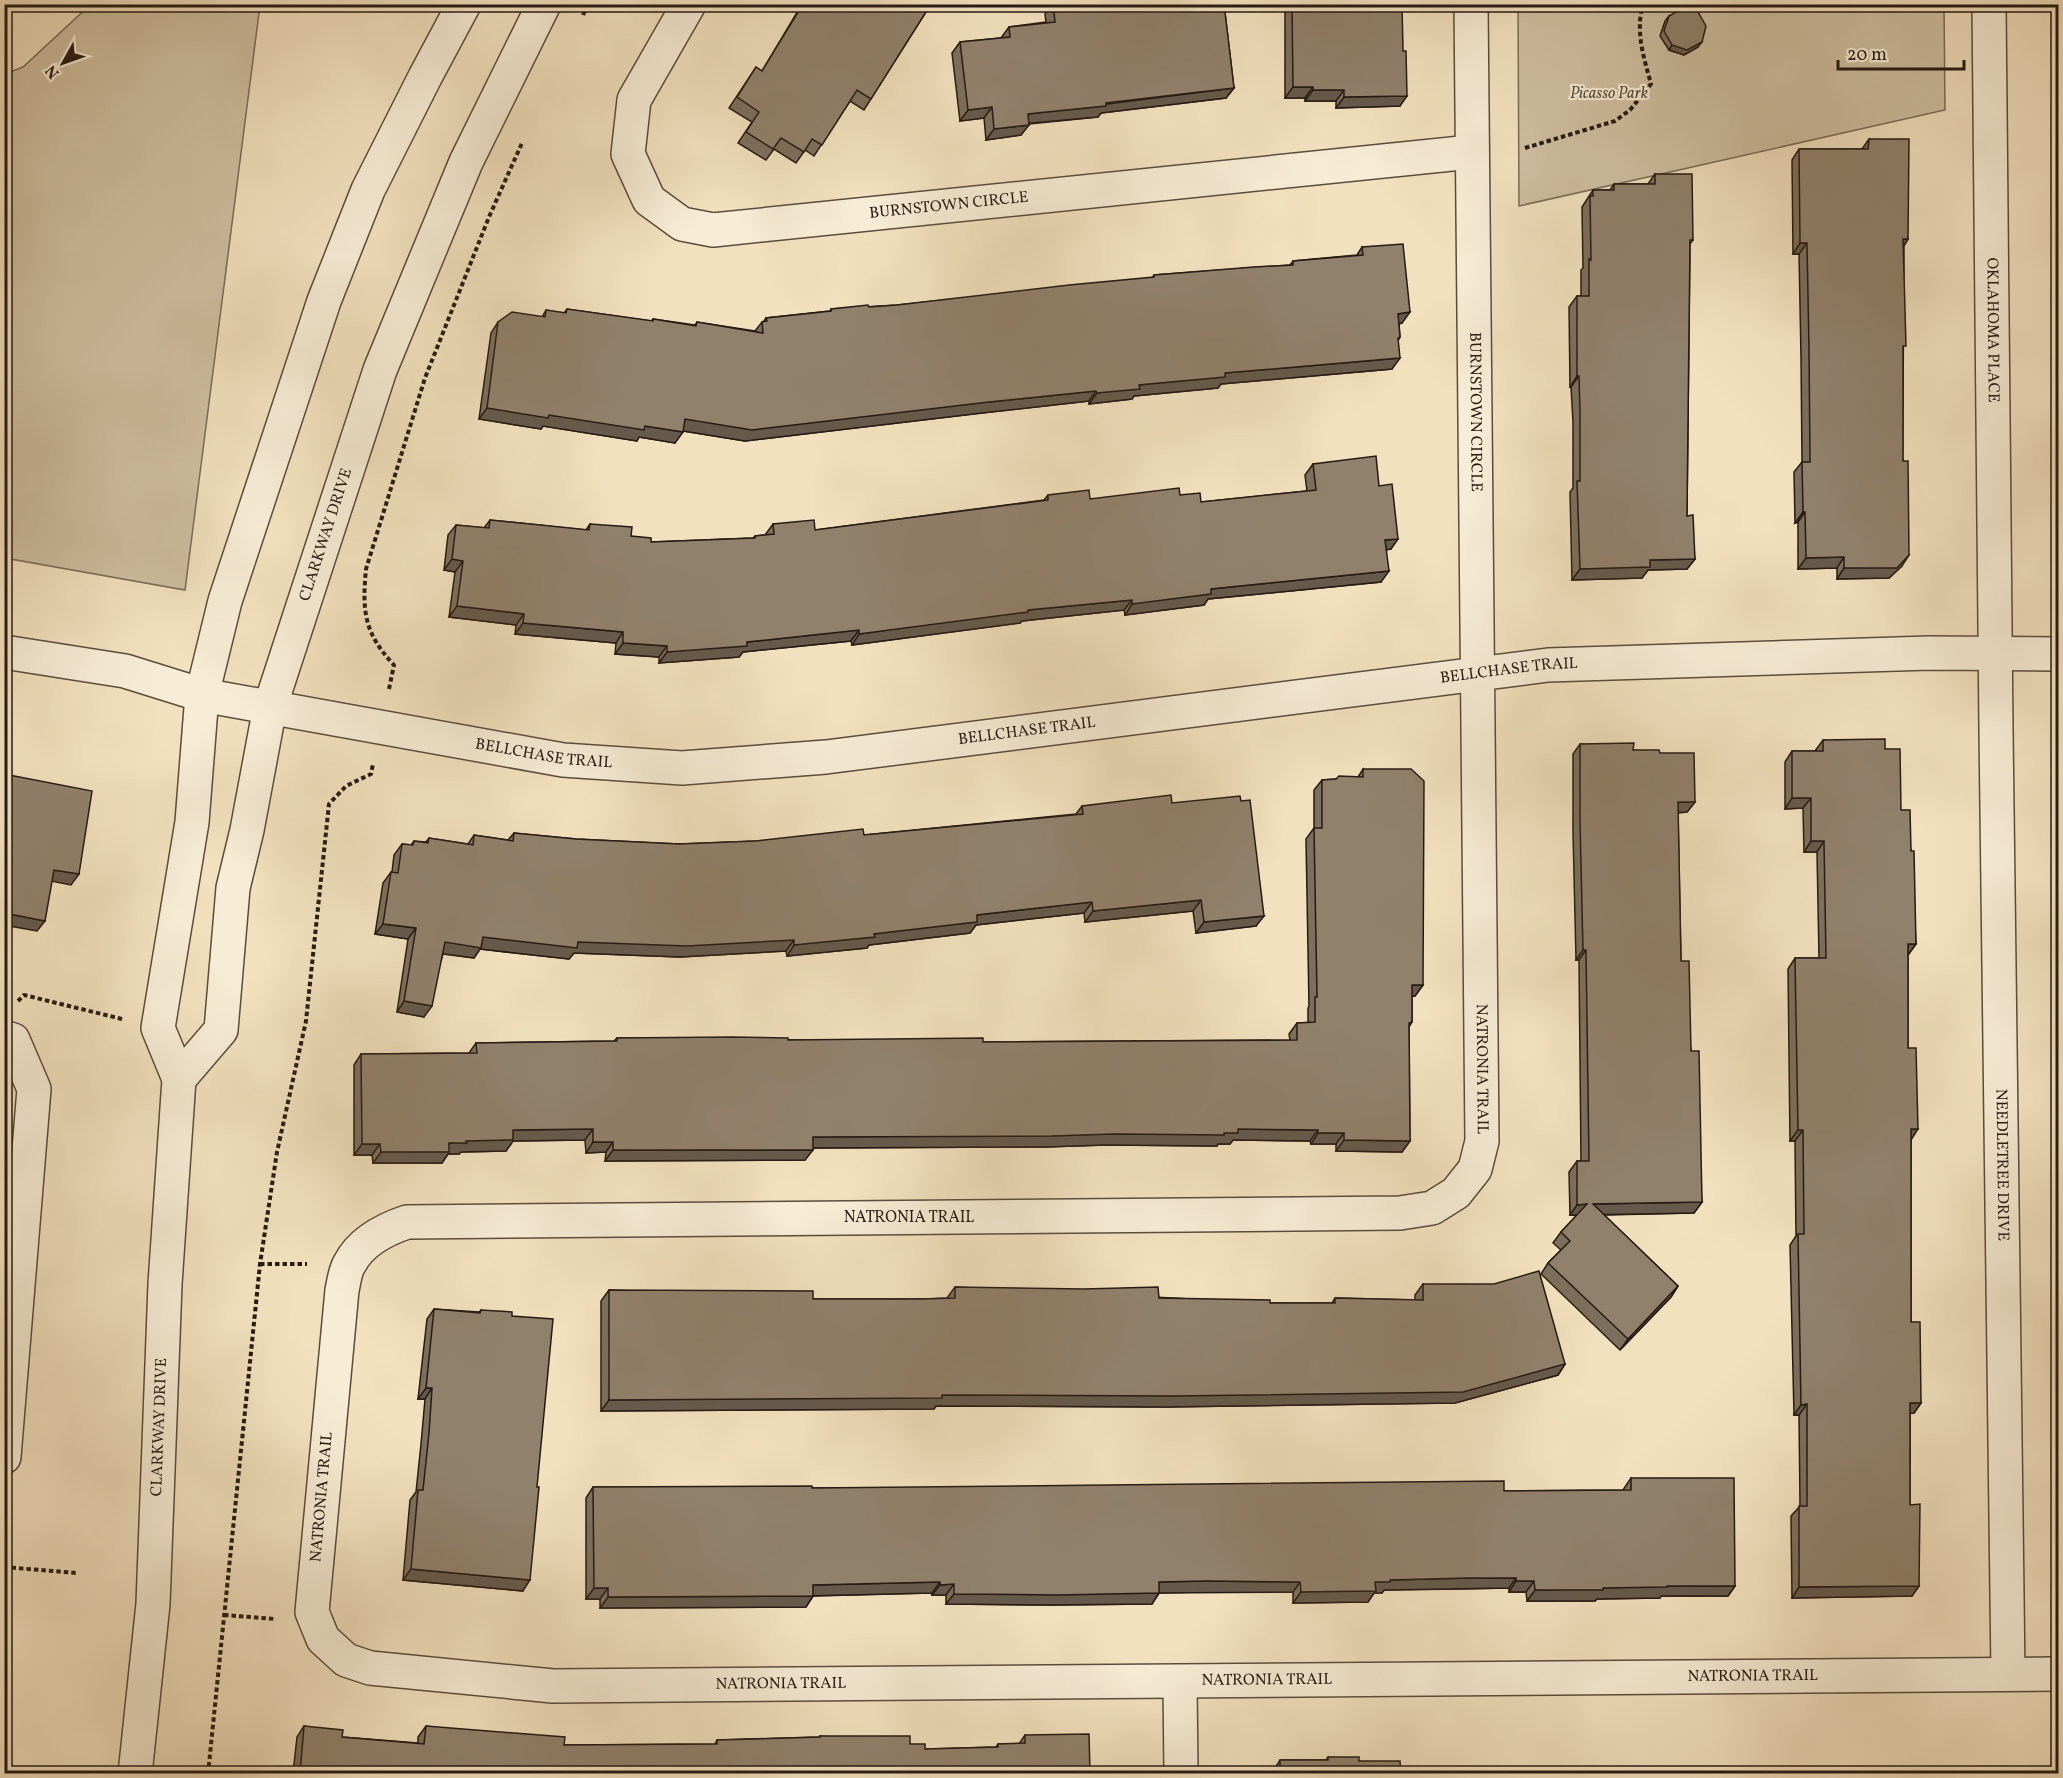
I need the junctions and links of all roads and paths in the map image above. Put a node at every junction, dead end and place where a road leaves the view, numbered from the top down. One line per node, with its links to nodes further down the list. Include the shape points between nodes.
1 (464, 4): 17 (street, via 368,190 324,301 225,601)
2 (544, 4): 18 (street, CLARKWAY DRIVE, via 466,162 380,370)
3 (588, 4): 8 (path)
4 (689, 4): 11 (street, BURNSTOWN CIRCLE, via 634,100 628,154 649,200 682,224 713,230)
5 (1471, 4): 11 (street, BURNSTOWN CIRCLE)
6 (1643, 4): 10 (path, via 1638,19 1651,84 1630,110 1615,121)
7 (1989, 4): 13 (street, OKLAHOMA PLACE)
8 (578, 25)
9 (525, 136): 15 (path, via 425,378 366,569 363,599 367,620 373,639)
10 (1525, 148)
11 (1471, 152): 16 (street, BURNSTOWN CIRCLE)
12 (4, 652): 17 (street, BELLCHASE TRAIL, via 125,671)
13 (1995, 654): 14 (street, BELLCHASE TRAIL); 16 (street, BELLCHASE TRAIL, via 1560,664); 30 (street, NEEDLETREE DRIVE)
14 (2058, 654)
15 (394, 665)
16 (1478, 672): 18 (street, BELLCHASE TRAIL, via 871,751 682,768 563,760); 32 (street, NATRONIA TRAIL, via 1482,1141 1475,1169 1456,1193 1432,1208 1400,1213 407,1222 368,1241 350,1263 342,1290 312,1612 323,1639 346,1659 392,1671 553,1686)
17 (202, 695): 18 (street, BELLCHASE TRAIL); 21 (street, via 192,822)
18 (270, 707): 22 (street, CLARKWAY DRIVE, via 248,830 233,888 221,1029)
19 (371, 774): 23 (path, via 346,786 329,804 306,1021 278,1152)
20 (8, 1022): 21 (path, via 24,995); 25 (street, via 34,1089)
21 (158, 1028): 22 (street, CLARKWAY DRIVE)
22 (179, 1080): 33 (street, CLARKWAY DRIVE, via 165,1284 153,1604)
23 (260, 1264): 24 (path); 28 (path)
24 (314, 1264)
25 (4, 1457)
26 (4, 1567): 27 (path)
27 (76, 1573)
28 (224, 1615): 29 (path); 34 (path)
29 (282, 1619)
30 (2008, 1674): 31 (street, NATRONIA TRAIL); 32 (street, NATRONIA TRAIL)
31 (2058, 1674)
32 (1180, 1682): 35 (street)
33 (135, 1773)
34 (208, 1773)
35 (1181, 1773)

